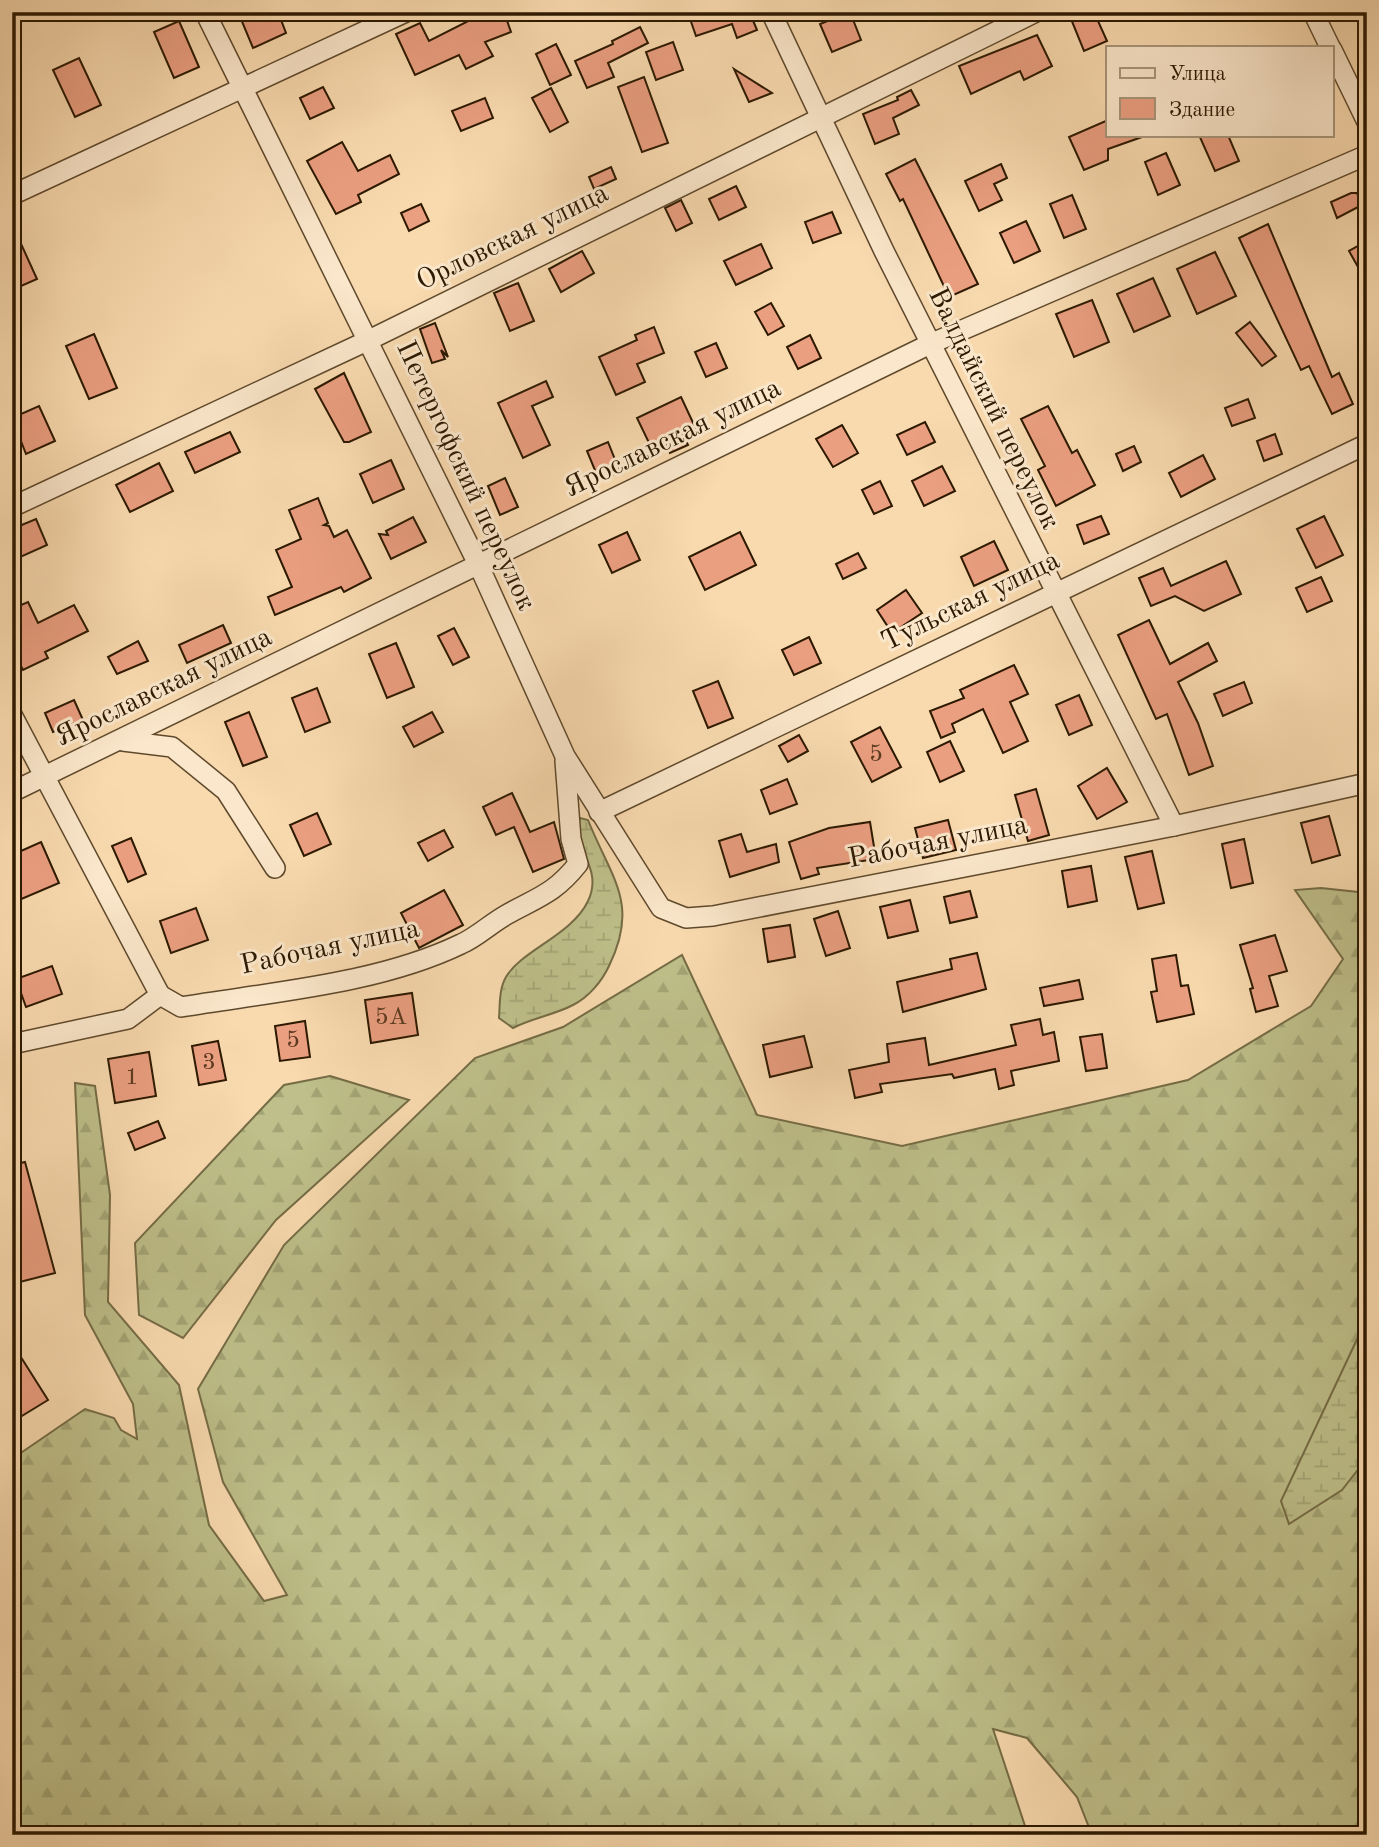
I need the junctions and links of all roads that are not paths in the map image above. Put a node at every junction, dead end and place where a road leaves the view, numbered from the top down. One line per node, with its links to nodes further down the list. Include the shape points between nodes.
1 (205, 12): 8 (street, Петергофский переулок)
2 (406, 12): 8 (street)
3 (771, 12): 9 (street, Валдайский переулок)
4 (1036, 12): 9 (street, Орловская улица)
5 (1313, 12): 6 (street)
6 (1330, 46)
7 (1334, 55): 10 (street)
8 (242, 88): 12 (street); 13 (street, Петергофский переулок)
9 (819, 119): 13 (street, Орловская улица); 14 (street, Валдайский переулок)
10 (1367, 122)
11 (1367, 155): 14 (street, Ярославская улица)
12 (12, 195)
13 (369, 340): 16 (street, Орловская улица); 17 (street, Петергофский переулок)
14 (930, 344): 17 (street, Ярославская улица); 18 (street, Валдайский переулок)
15 (1367, 444): 18 (street, Тульская улица)
16 (12, 507)
17 (479, 566): 20 (street, Ярославская улица); 21 (street, Петергофский переулок)
18 (1054, 593): 25 (street, Тульская улица); 26 (street, Валдайский переулок)
19 (12, 715): 22 (street)
20 (123, 741): 22 (street, Ярославская улица); 27 (street, via 172,747 226,791)
21 (565, 756): 25 (street, Петергофский переулок); 29 (street, Рабочая улица, via 571,839 578,864 561,886 463,944 407,965 322,984 181,1007)
22 (44, 777): 24 (street, Ярославская улица); 29 (street)
23 (1367, 783): 26 (street, Рабочая улица)
24 (12, 792)
25 (599, 812): 28 (street, Петергофский переулок, via 661,908 687,918)
26 (1174, 826): 28 (street, Рабочая улица)
27 (275, 868)
28 (713, 916)
29 (160, 995): 30 (street, via 128,1019)
30 (12, 1044)

